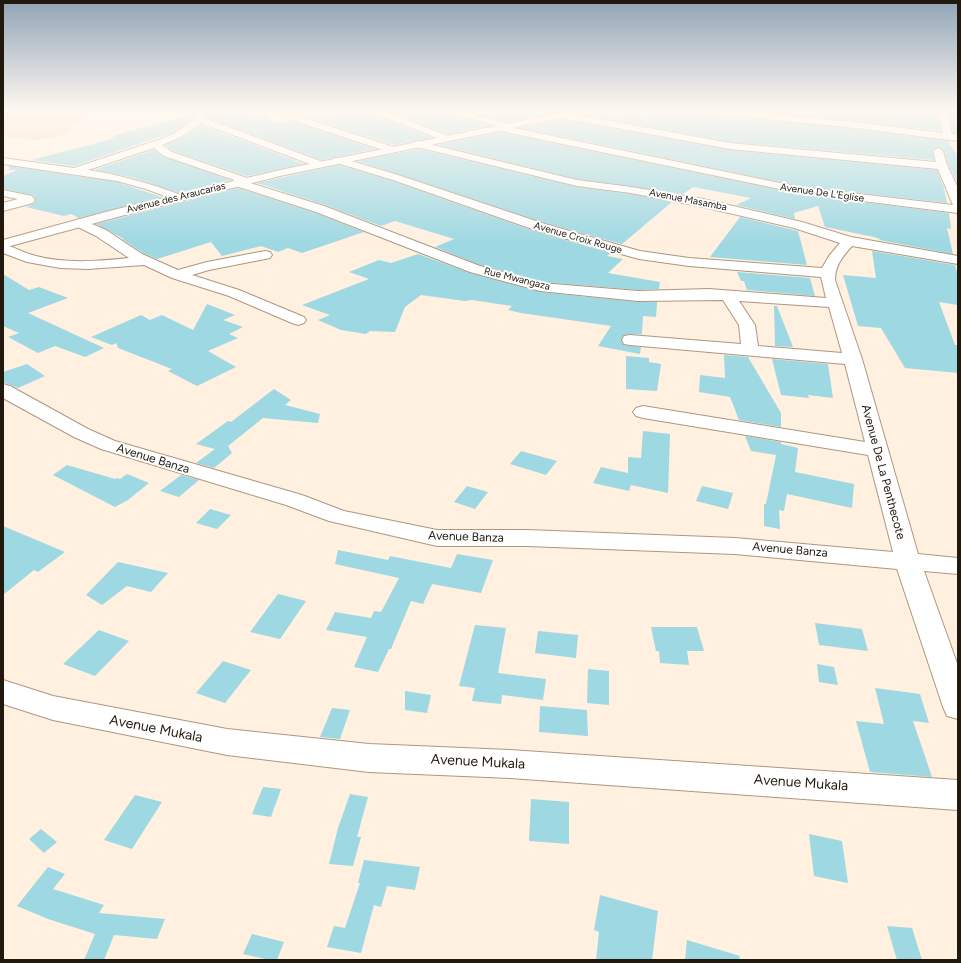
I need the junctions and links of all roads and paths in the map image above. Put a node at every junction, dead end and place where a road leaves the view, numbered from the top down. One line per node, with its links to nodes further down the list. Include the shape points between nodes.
1 (123, 155): 13 (street)
2 (171, 155): 15 (street, Rue Mwangaza, via 214,169)
3 (294, 155): 11 (street)
4 (362, 155): 10 (street, Avenue des Araucarias)
5 (461, 155): 22 (street, Avenue Masamba, via 577,183 723,207 798,225)
6 (622, 155): 20 (street, Avenue De L'Eglise, via 799,190)
7 (824, 155): 12 (street)
8 (939, 155): 12 (street)
9 (3, 160): 13 (street)
10 (338, 160): 11 (street, Avenue des Araucarias); 30 (street, Avenue Croix Rouge, via 540,227 659,259)
11 (319, 164): 15 (street, Avenue des Araucarias)
12 (941, 166): 14 (street)
13 (74, 171): 17 (street, via 150,186)
14 (952, 178): 18 (street)
15 (242, 182): 17 (street, Avenue des Araucarias); 30 (street, Rue Mwangaza, via 320,208 475,268 540,287 638,296 701,294)
16 (3, 193): 19 (street, via 29,200)
17 (177, 198): 21 (street, Avenue des Araucarias)
18 (958, 204)
19 (3, 207)
20 (958, 209)
21 (80, 223): 23 (street, Avenue des Araucarias); 26 (street)
22 (849, 241): 27 (street, Avenue Masamba); 28 (street, via 831,262)
23 (3, 244)
24 (3, 248): 26 (street, via 47,262 86,264)
25 (265, 255): 29 (street, via 207,266)
26 (145, 260): 29 (street)
27 (958, 260)
28 (827, 273): 30 (street, Avenue Croix Rouge); 31 (street, Avenue De La Penthecote)
29 (177, 275): 32 (street, via 234,293)
30 (734, 284): 31 (street, Rue Mwangaza); 34 (street, via 747,325)
31 (835, 303): 35 (street, Avenue De La Penthecote)
32 (298, 320)
33 (630, 340): 34 (street)
34 (750, 350): 35 (street)
35 (853, 359): 38 (street, Avenue De La Penthecote)
36 (3, 390): 39 (street, Avenue Banza, via 81,434 108,446 294,500 337,516 415,534 437,538 527,538 735,546)
37 (643, 412): 38 (street)
38 (877, 450): 39 (street, Avenue De La Penthecote)
39 (908, 560): 40 (street, Avenue Banza); 42 (street, Avenue De La Penthecote)
40 (958, 566)
41 (3, 692): 43 (street, Avenue Mukala, via 53,708 226,742 361,757 653,773)
42 (958, 707)
43 (958, 795)

